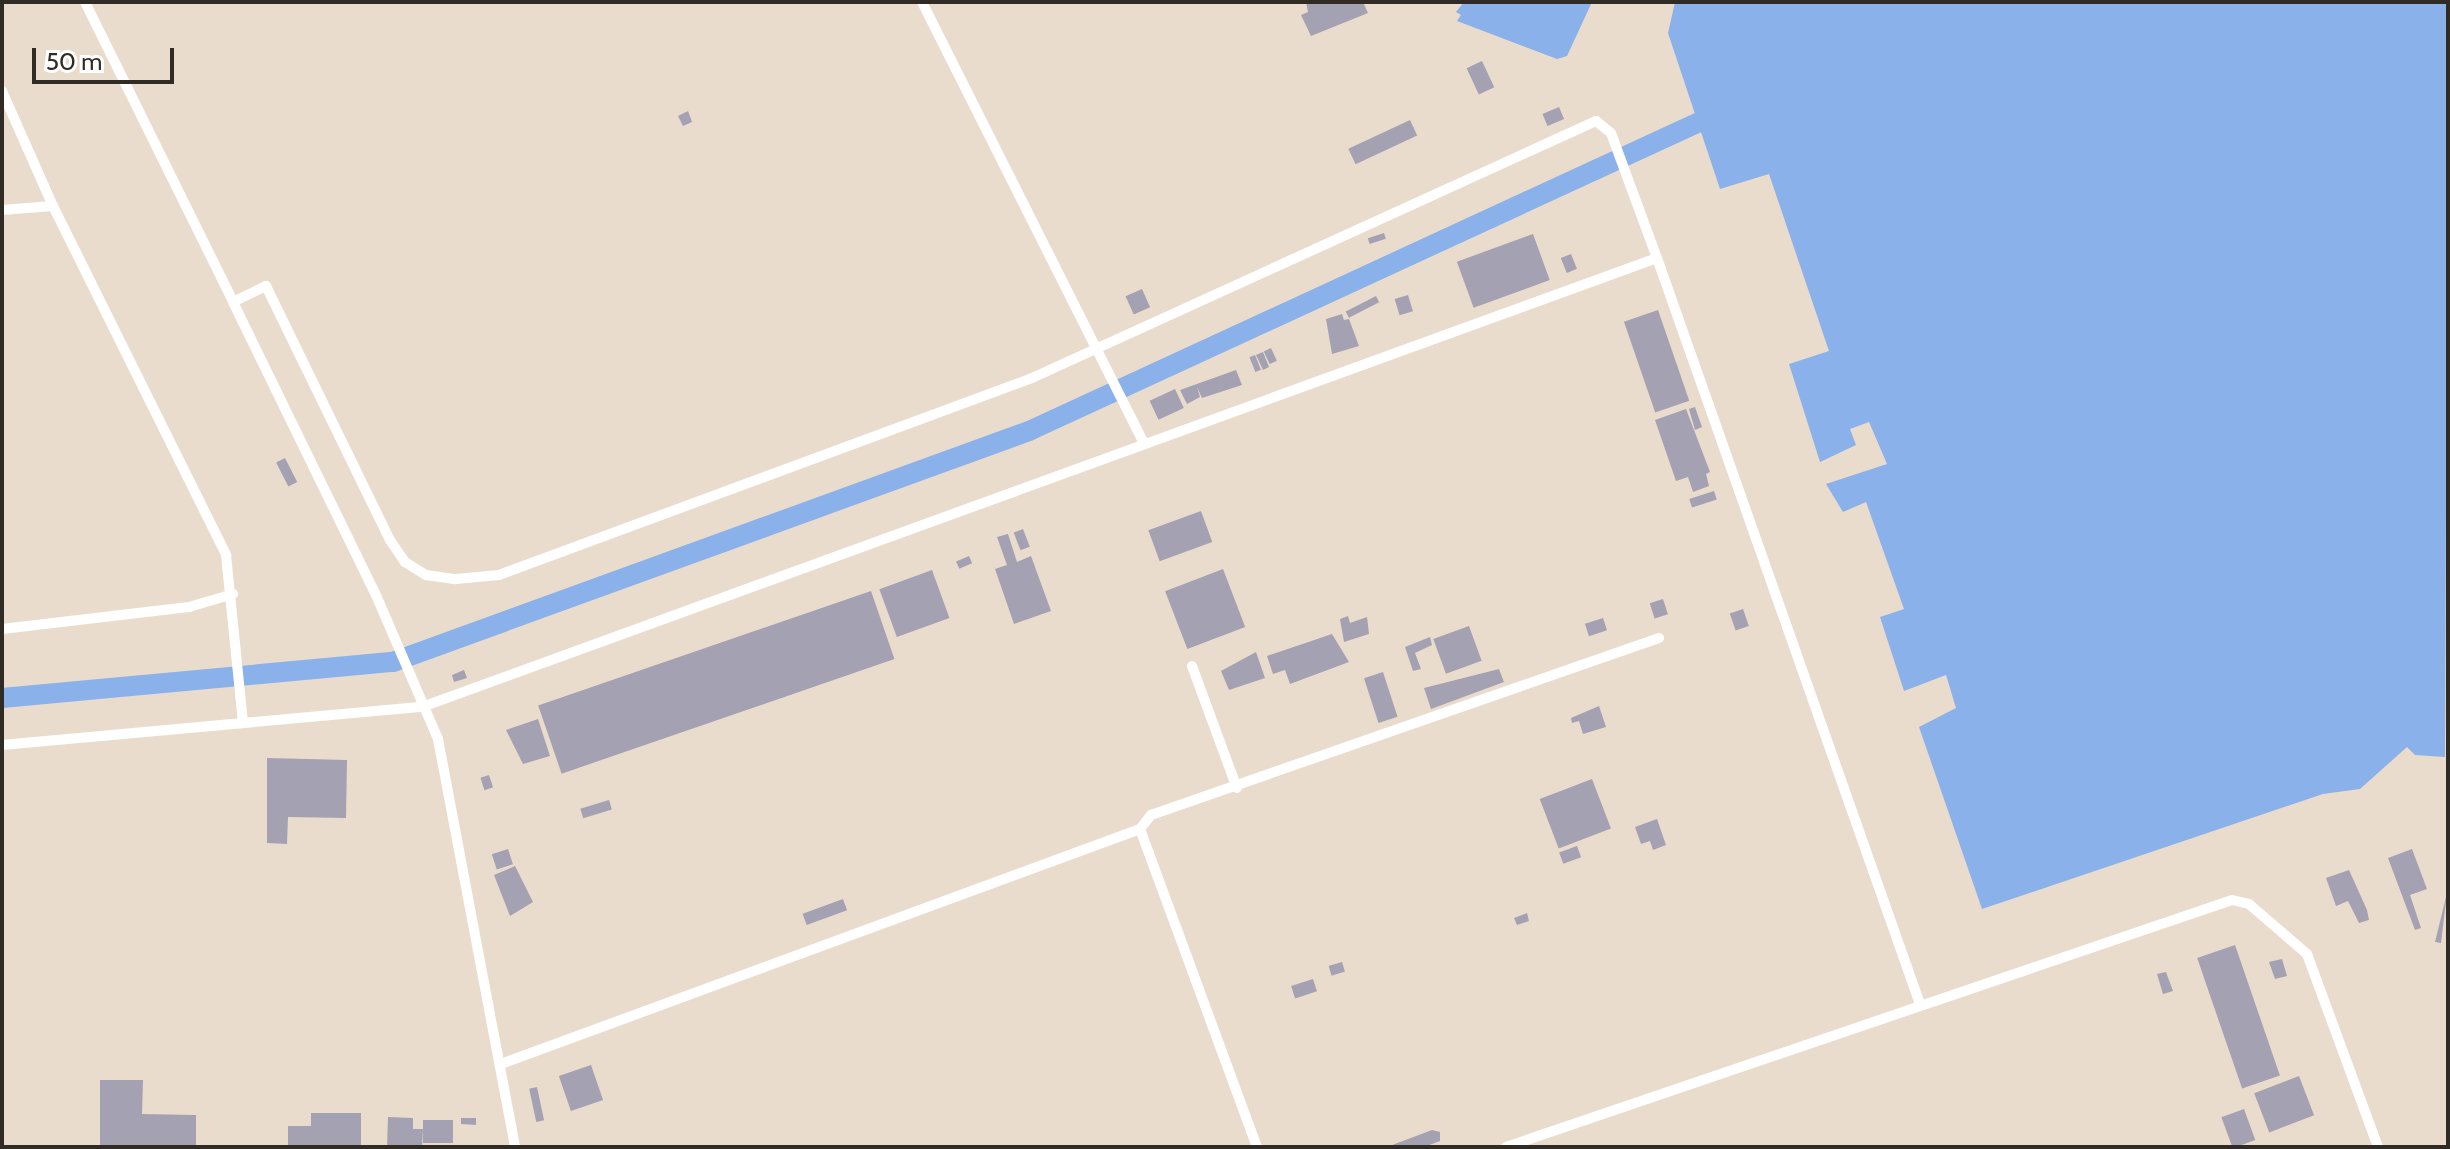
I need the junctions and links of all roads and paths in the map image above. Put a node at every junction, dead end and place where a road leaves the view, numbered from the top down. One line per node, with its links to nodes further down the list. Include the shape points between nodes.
1 (85, 2): 7 (lane)
2 (922, 2): 8 (lane)
3 (2, 91): 4 (lane)
4 (53, 206): 5 (lane); 10 (lane, via 226,555)
5 (2, 210)
6 (1657, 258): 8 (lane, via 1611,133 1596,121); 9 (lane); 19 (lane)
7 (233, 302): 8 (lane, via 266,286 390,540 405,562 426,575 456,579 499,575); 14 (lane, via 394,636)
8 (1096, 350): 9 (lane)
9 (1142, 439): 14 (lane)
10 (233, 594): 11 (lane, via 189,607); 15 (lane)
11 (2, 629)
12 (1659, 638): 17 (lane)
13 (1192, 666): 17 (lane)
14 (422, 707): 15 (lane); 20 (lane, via 438,739)
15 (243, 722): 16 (lane)
16 (2, 745)
17 (1237, 788): 18 (lane, via 1151,815)
18 (1140, 829): 20 (lane); 22 (lane)
19 (1920, 1004): 23 (lane); 24 (lane, via 2232,900 2249,904 2307,954)
20 (501, 1064): 21 (lane)
21 (515, 1147)
22 (1257, 1147)
23 (1506, 1147)
24 (2378, 1147)

